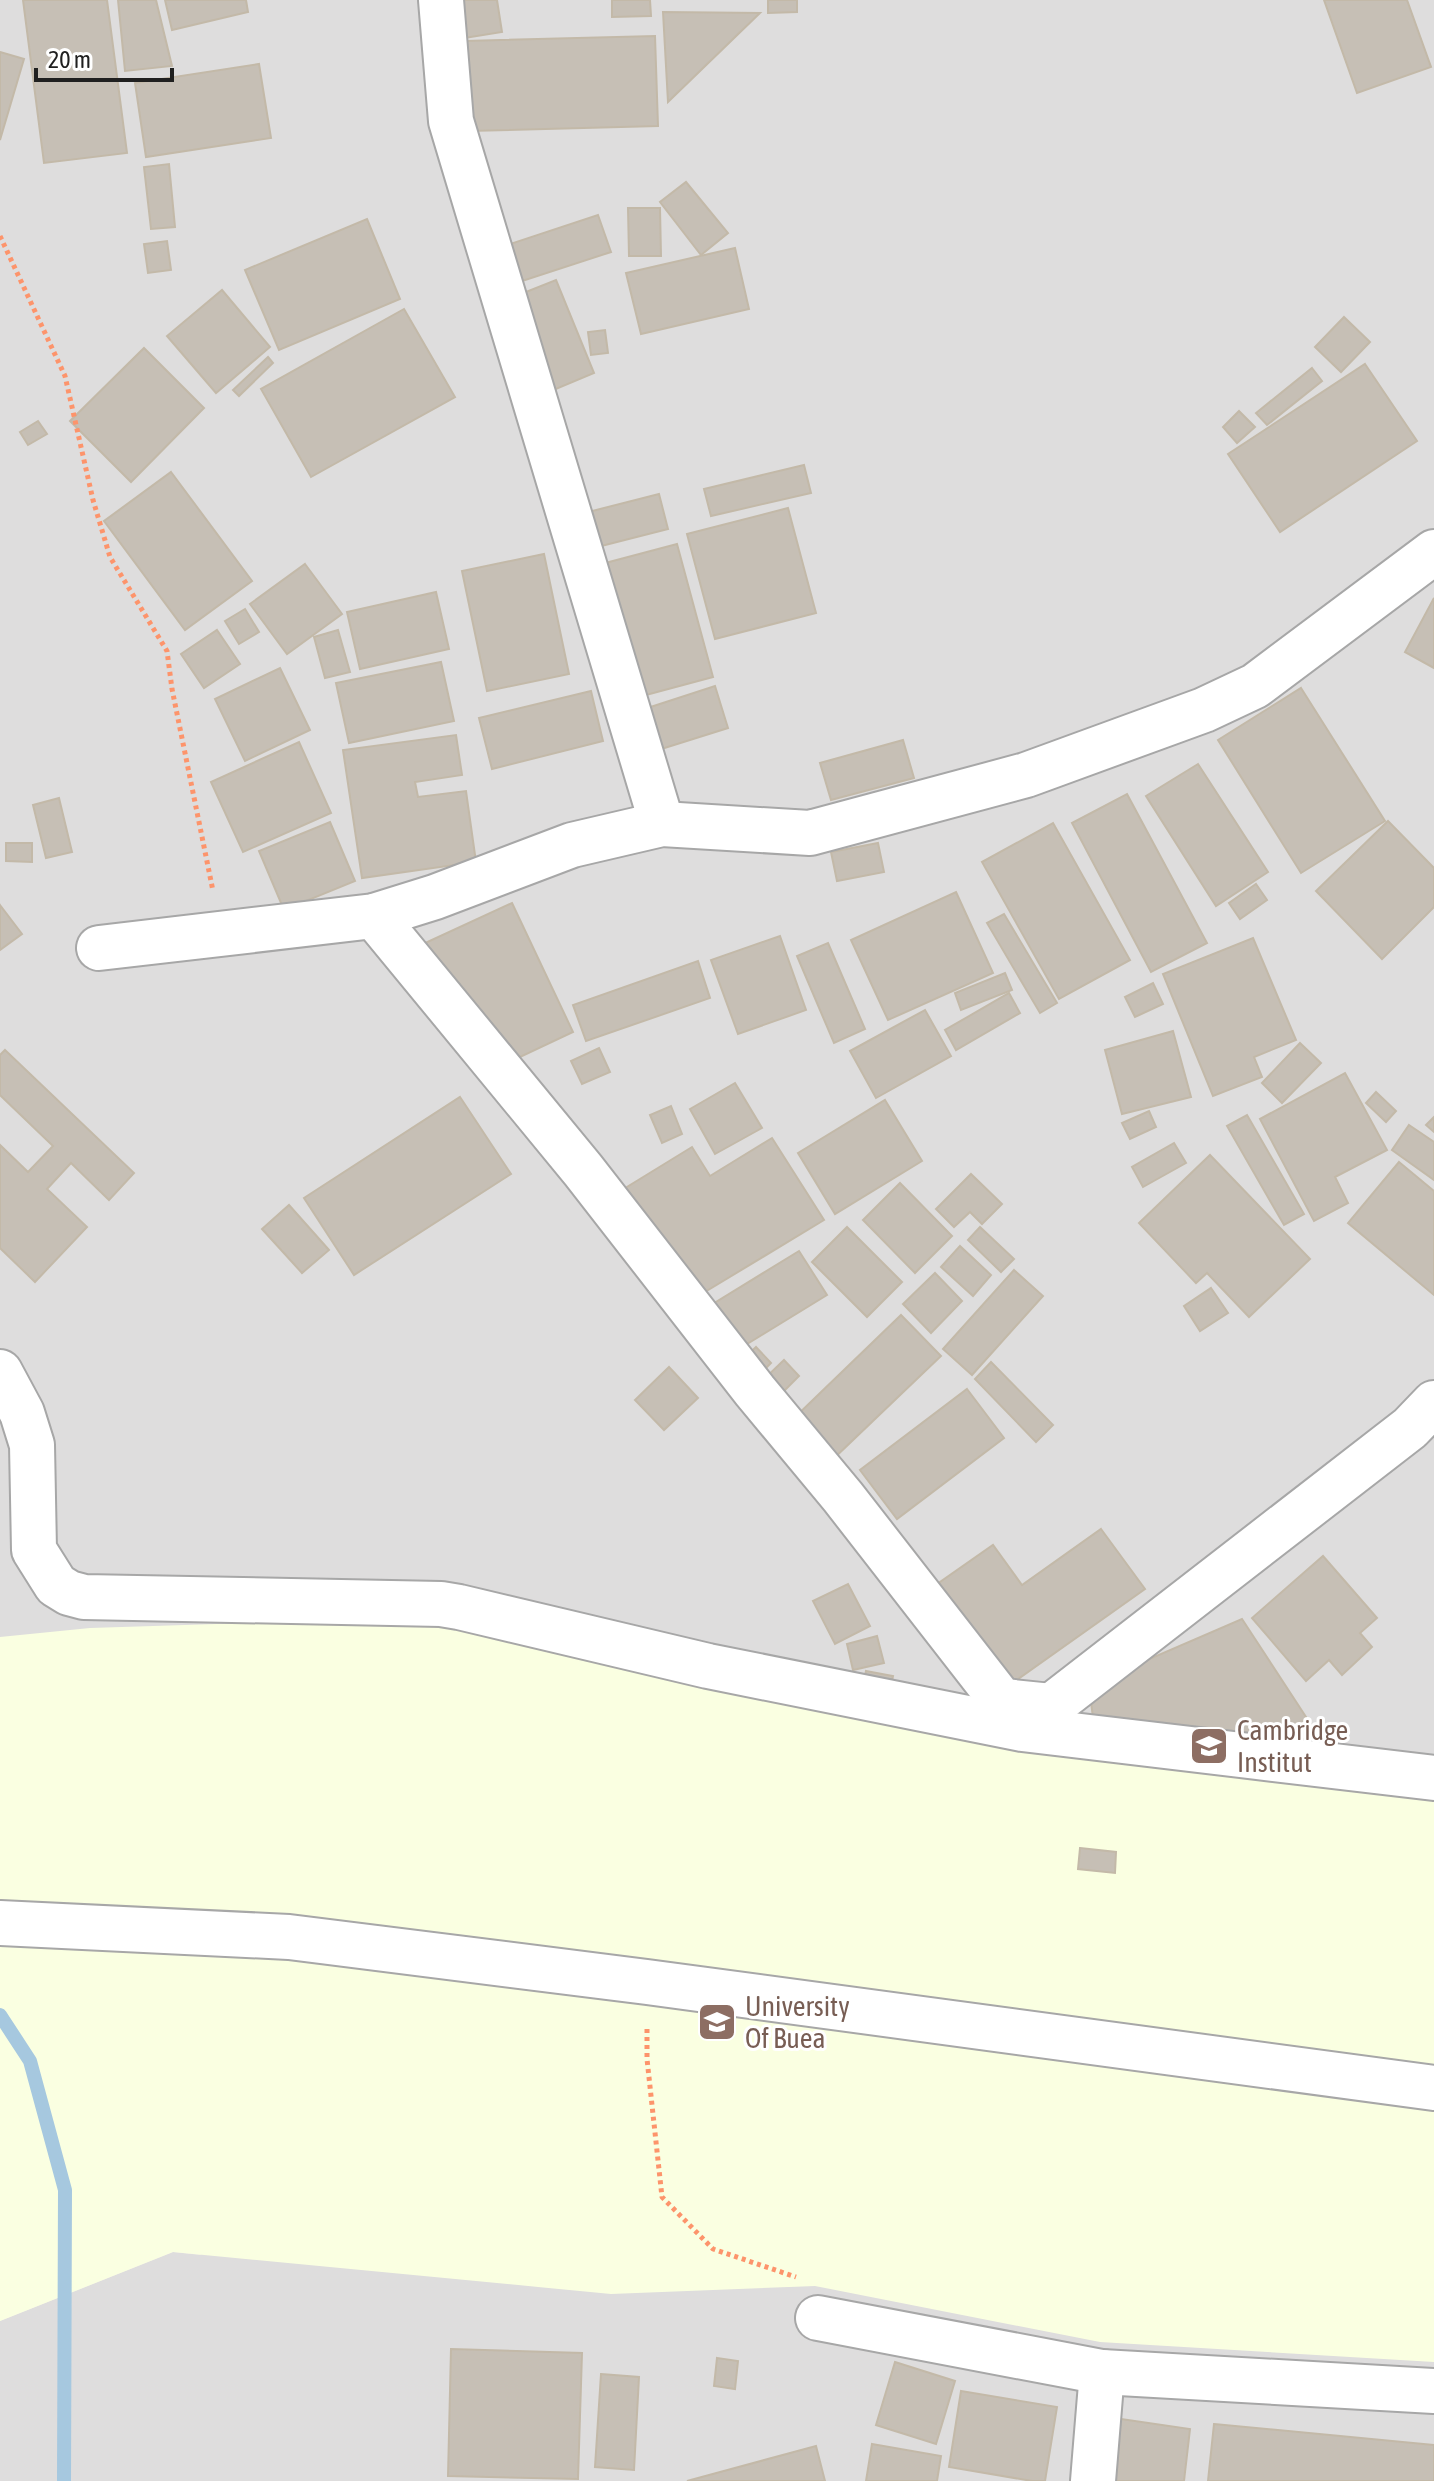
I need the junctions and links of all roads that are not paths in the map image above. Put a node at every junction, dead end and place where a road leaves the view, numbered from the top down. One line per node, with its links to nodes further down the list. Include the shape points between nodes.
1 (441, 0): 3 (street, via 451,121)
2 (1434, 552): 3 (street, via 1255,686 1026,775 810,833)
3 (662, 824): 4 (street, via 572,845)
4 (374, 916): 5 (street); 8 (street, via 583,1170 997,1695)
5 (99, 948)
6 (0, 1372): 8 (street, via 32,1445 34,1550 56,1585 69,1593 459,1607 708,1666)
7 (1434, 1403): 8 (street, via 1410,1428)
8 (1036, 1717): 9 (street)
9 (1434, 1778)
10 (0, 1923): 11 (street, via 289,1937)
11 (1434, 2088)
12 (818, 2318): 13 (street)
13 (1102, 2372): 14 (street); 15 (street)
14 (1434, 2391)
15 (1093, 2481)

